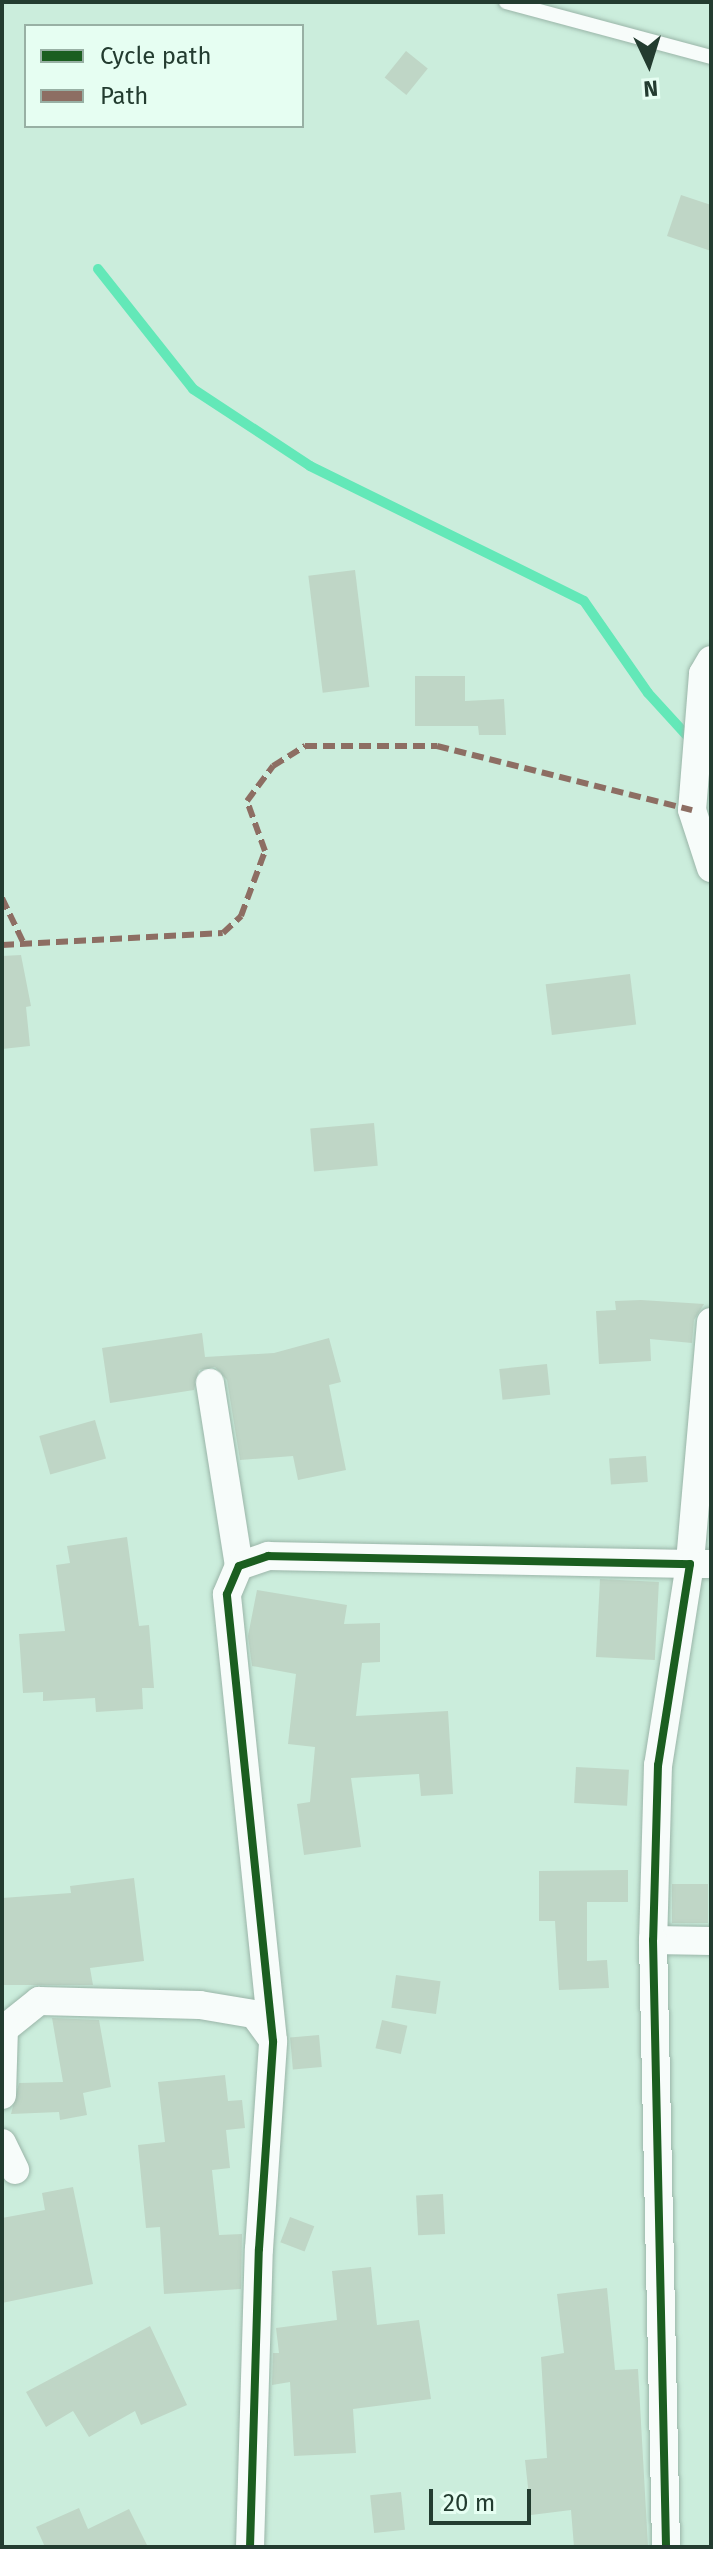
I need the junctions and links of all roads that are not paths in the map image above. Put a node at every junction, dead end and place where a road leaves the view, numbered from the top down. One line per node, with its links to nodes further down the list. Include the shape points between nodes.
1 (506, 2): 2 (lane)
2 (711, 57)
3 (711, 660): 4 (street, via 703,674 692,810)
4 (711, 868)
5 (711, 1322): 7 (street)
6 (210, 1383): 8 (street)
7 (701, 1564): 8 (street, via 268,1556); 9 (street, via 658,1765)
8 (239, 1566): 11 (street, via 227,1594)
9 (653, 1940): 10 (street); 16 (street)
10 (711, 1941)
11 (273, 2041): 12 (street, via 254,2014 241,2011 39,2001 4,2029); 15 (street, via 259,2249)
12 (2, 2095)
13 (2, 2143): 14 (street)
14 (15, 2170)
15 (250, 2547)
16 (666, 2547)

